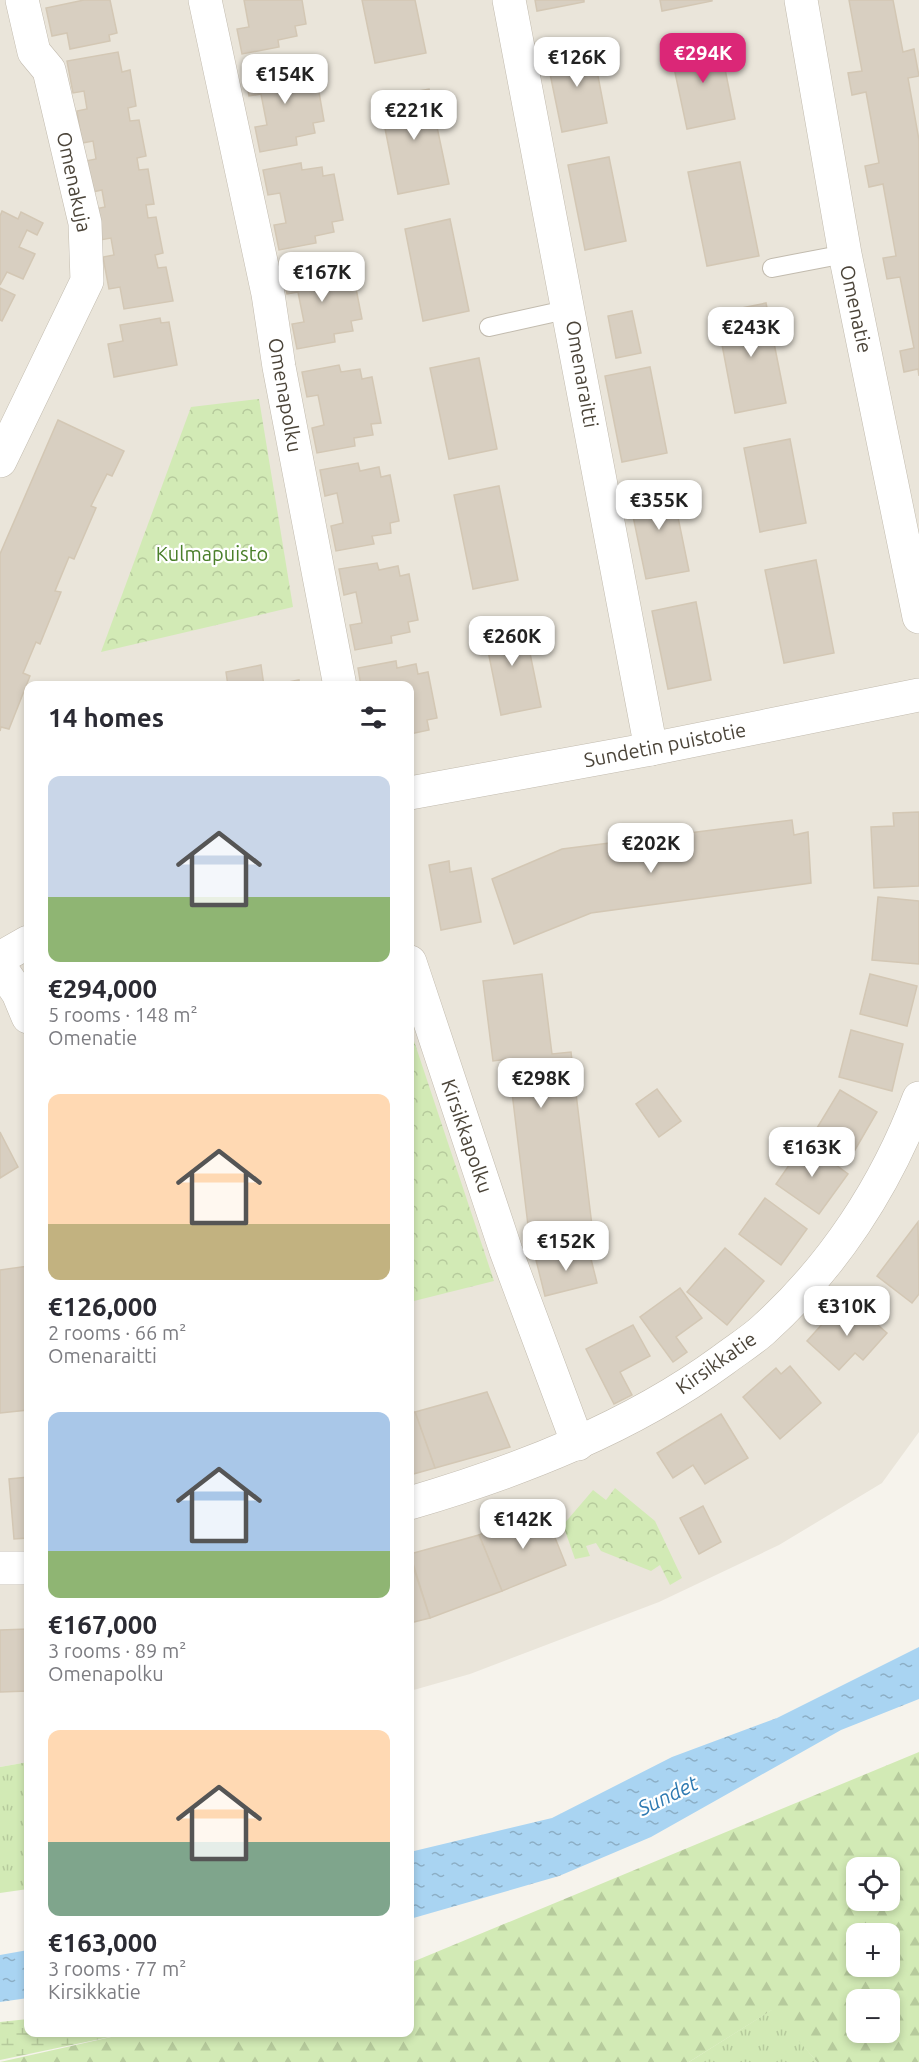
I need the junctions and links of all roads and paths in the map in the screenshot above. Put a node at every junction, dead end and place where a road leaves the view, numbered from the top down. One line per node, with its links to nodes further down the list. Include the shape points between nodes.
1 (22, 0): 9 (street, Omenakuja, via 34,52 49,70 85,223 87,281)
2 (205, 0): 11 (street, Omenapolku, via 267,294)
3 (509, 0): 7 (street, Omenaraitti)
4 (801, 0): 5 (street, Omenatie)
5 (845, 254): 6 (lane); 10 (street, Omenatie)
6 (772, 268)
7 (570, 309): 8 (lane); 13 (street, Omenaraitti)
8 (489, 327)
9 (0, 461)
10 (919, 617)
11 (339, 681)
12 (919, 695): 13 (street, Sundetin puistotie)
13 (651, 749): 14 (street, Sundetin puistotie)
14 (414, 792)
15 (24, 944): 16 (street)
16 (0, 958)
17 (0, 967): 19 (street)
18 (414, 975): 21 (street, Kirsikkapolku, via 506,1251)
19 (24, 1007)
20 (919, 1098): 21 (street, Kirsikkatie, via 907,1130 866,1206 832,1257 796,1299 761,1332 690,1384)
21 (578, 1444): 22 (street, Kirsikkatie)
22 (414, 1502)
23 (0, 1568): 24 (street)
24 (24, 1568)

